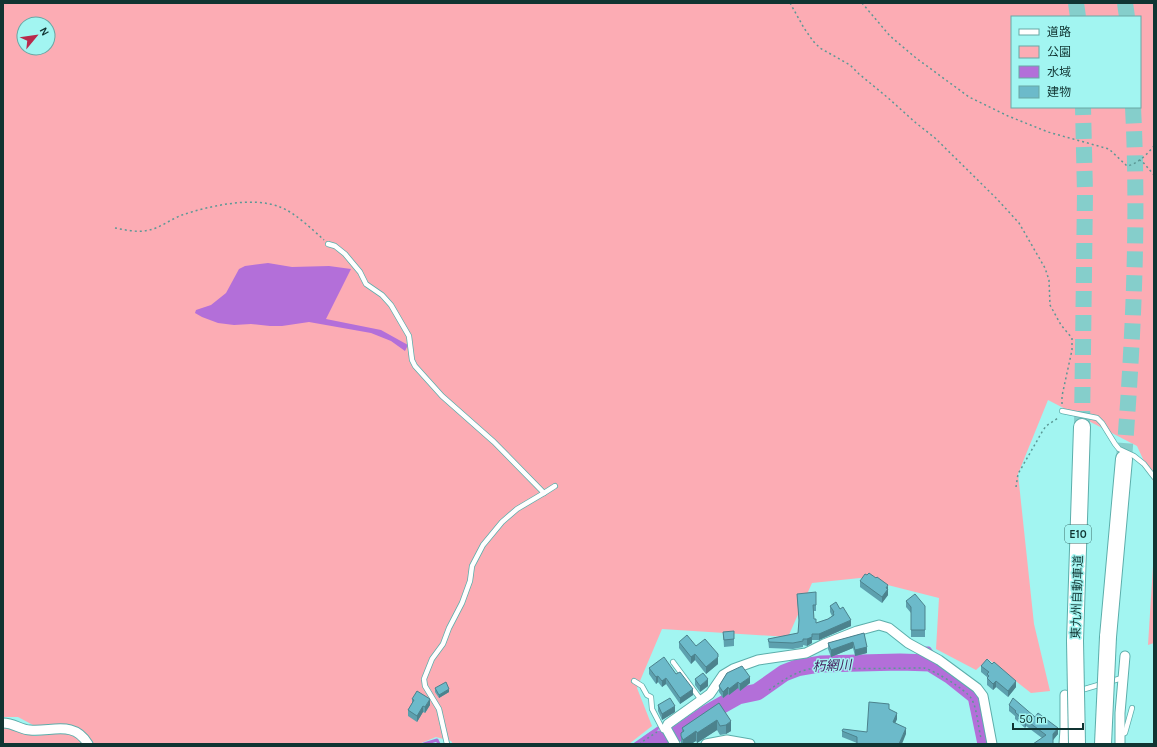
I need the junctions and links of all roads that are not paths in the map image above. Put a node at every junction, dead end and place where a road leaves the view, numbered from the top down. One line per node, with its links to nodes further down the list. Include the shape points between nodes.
1 (328, 244): 7 (lane, via 345,254 366,284 382,295 391,306 409,336 415,366 442,396 494,442)
2 (1062, 411): 5 (lane, via 1097,418 1119,449 1134,456)
3 (1082, 427): 24 (highway, 東九州自動車道 / E10, bridge, via 1075,641)
4 (1124, 459): 25 (highway, bridge, via 1108,637)
5 (1154, 477)
6 (555, 486): 7 (lane)
7 (544, 493): 19 (lane, via 517,509 492,532 483,545 472,566 462,603 424,678 439,710)
8 (1125, 656): 10 (street)
9 (673, 662): 13 (lane)
10 (1122, 678): 12 (lane); 17 (street)
11 (634, 681): 16 (lane, via 651,697 652,709)
12 (1065, 695): 23 (street)
13 (700, 699): 16 (street, via 668,724); 22 (street, via 710,694 723,675 733,669 758,660 806,654 856,631 879,625 889,628 908,643 939,660 977,688 983,696)
14 (1132, 708): 17 (lane, via 1125,733)
15 (3, 723): 18 (street, via 11,723 30,730 61,728 75,731)
16 (667, 733)
17 (1120, 734): 26 (street)
18 (88, 744)
19 (447, 744)
20 (706, 744): 21 (street, via 727,740)
21 (750, 744)
22 (992, 744)
23 (1064, 744)
24 (1077, 744)
25 (1104, 744)
26 (1120, 744)

